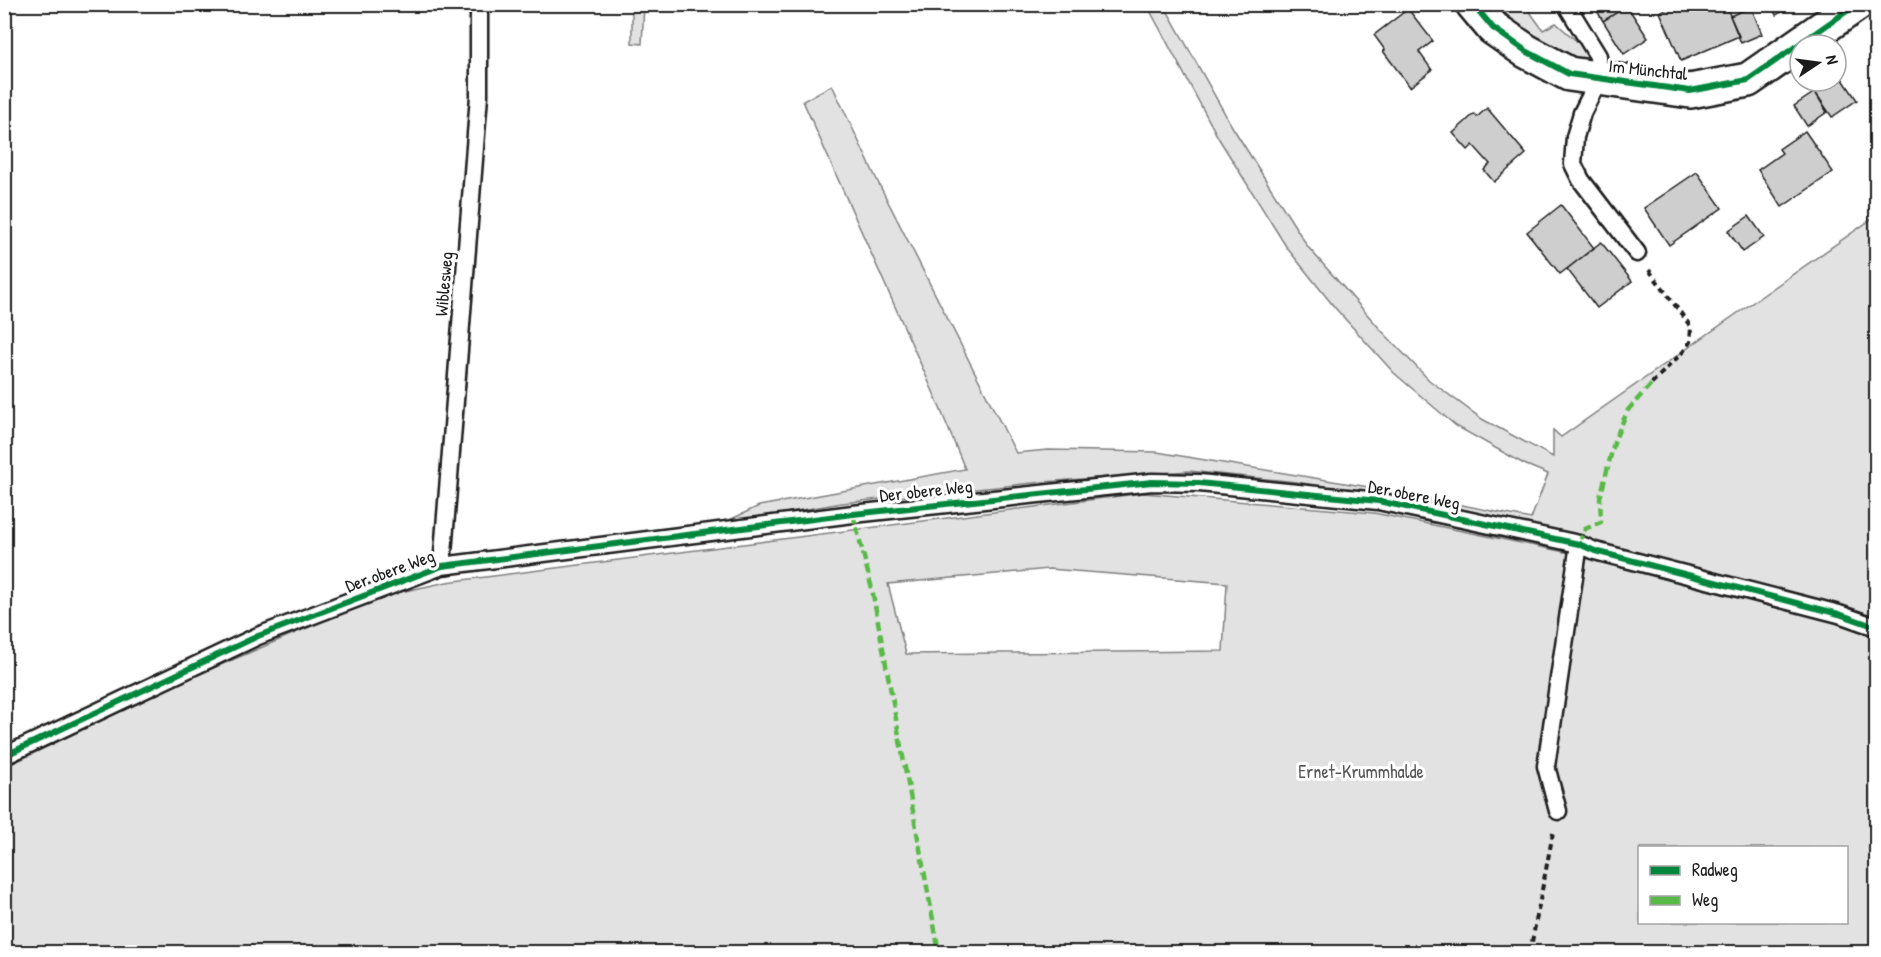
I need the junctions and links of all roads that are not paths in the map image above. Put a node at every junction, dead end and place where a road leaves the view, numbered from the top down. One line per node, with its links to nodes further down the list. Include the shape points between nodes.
1 (479, 4): 8 (lane, Wiblesweg, via 479,96)
2 (1473, 4): 5 (street, Im Münchtal, via 1493,28 1526,51 1569,74)
3 (1566, 4): 5 (lane, via 1598,56)
4 (1857, 4): 5 (street, Im Münchtal, via 1748,80 1690,91)
5 (1599, 80): 6 (lane, via 1582,113 1573,164)
6 (1637, 253)
7 (1579, 544): 8 (lane, Der obere Weg, via 1378,501 1152,482 853,514); 9 (lane, Der obere Weg); 11 (lane, via 1546,766)
8 (442, 566): 10 (lane, Der obere Weg, via 258,636)
9 (1876, 627)
10 (4, 756)
11 (1558, 811)

